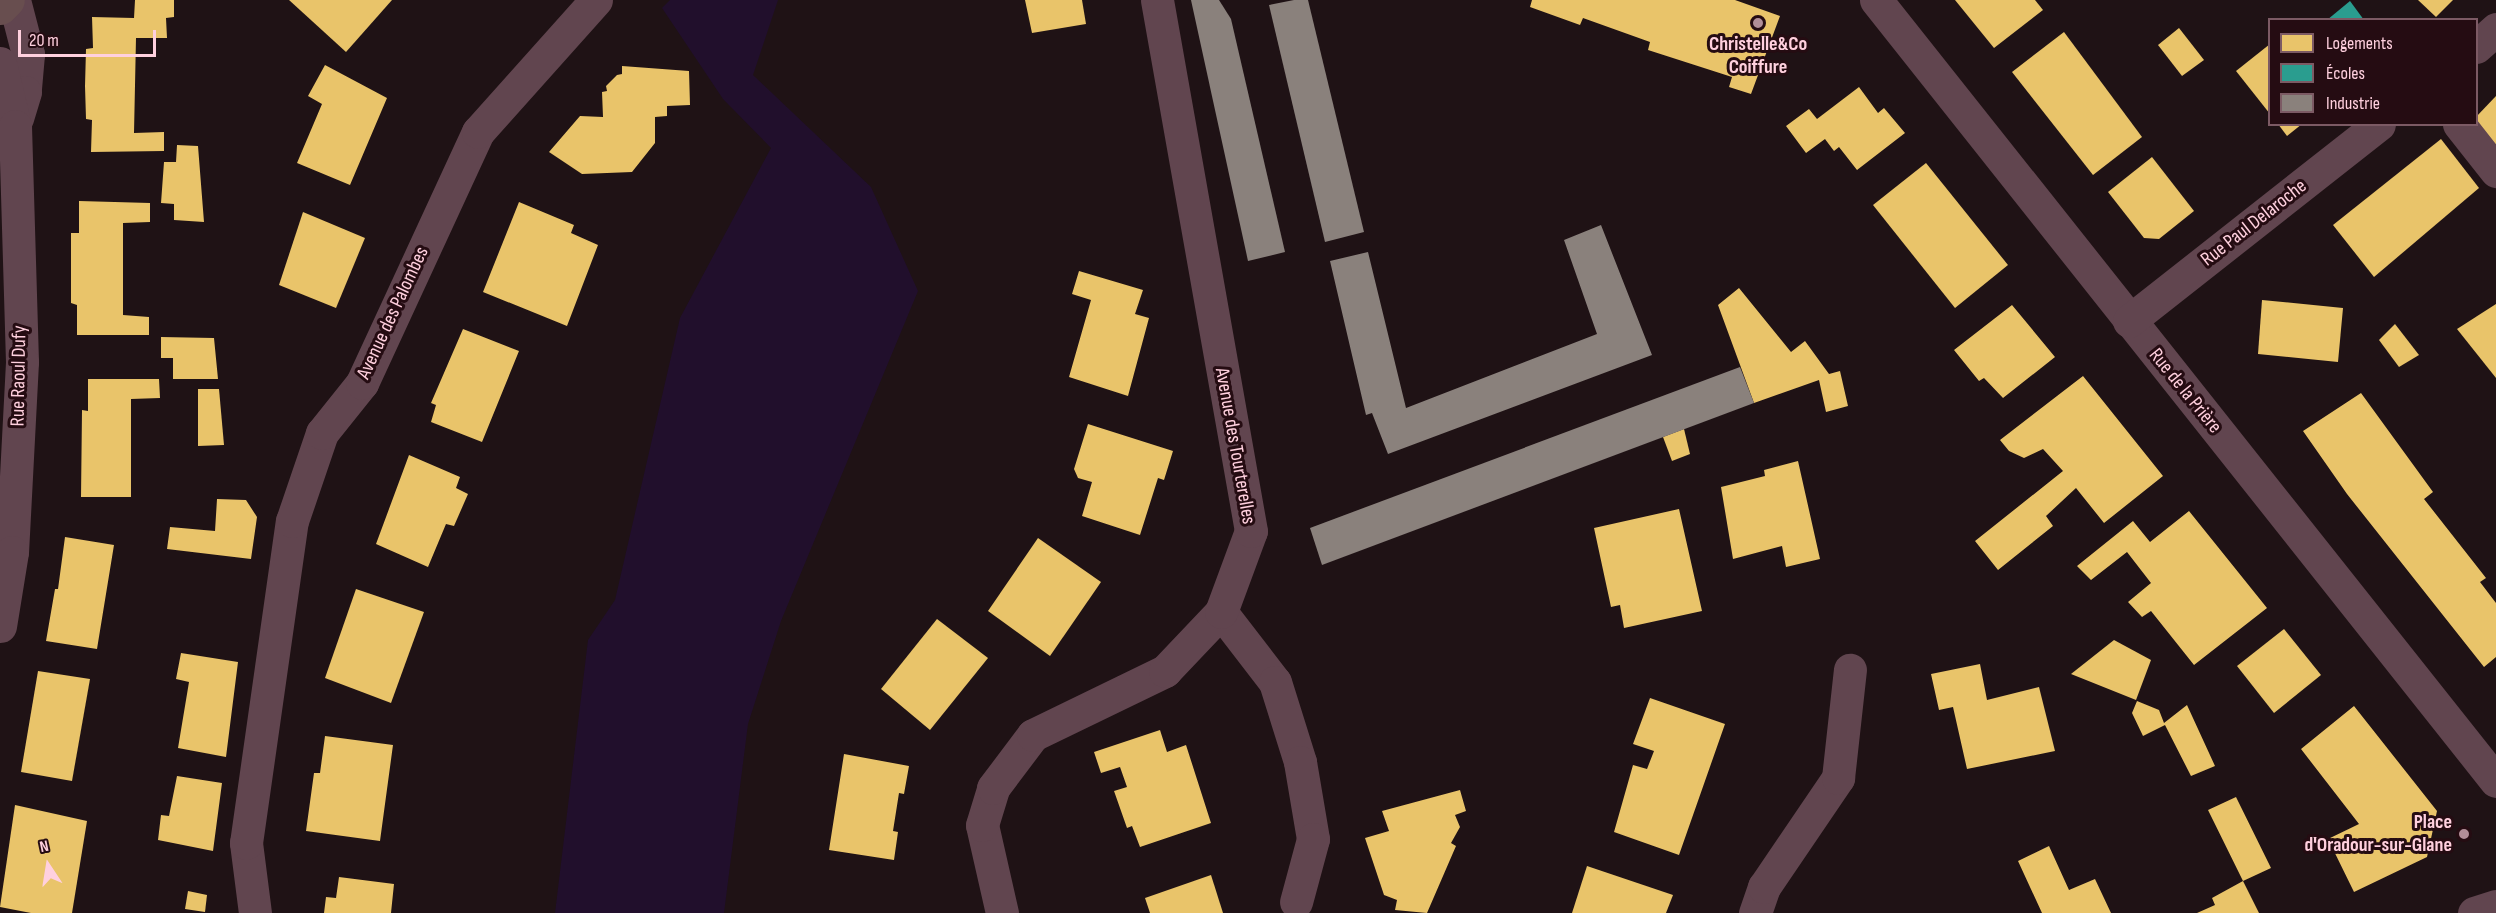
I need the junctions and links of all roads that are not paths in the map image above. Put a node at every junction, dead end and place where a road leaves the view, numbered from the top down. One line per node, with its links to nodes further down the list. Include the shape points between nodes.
1 (8, 0): 6 (main road)
2 (14, 0): 10 (street, Rue Raoul Dufy, via 28,54 25,93)
3 (597, 0): 21 (street, Avenue des Palombes, via 478,132 362,383 322,433 292,521 246,843)
4 (1157, 0): 15 (street, Avenue des Tourterelles, via 1251,531)
5 (1876, 0): 14 (street, Rue de la Prière)
6 (0, 8)
7 (2496, 29): 8 (street)
8 (2478, 45)
9 (0, 63): 10 (street, Rue Raoul Dufy)
10 (15, 126): 16 (street, Rue Raoul Dufy, via 22,362 12,552)
11 (2376, 126): 14 (street, Rue Paul Delaroche)
12 (2461, 126): 13 (street)
13 (2496, 171)
14 (2129, 321): 18 (street, Rue de la Prière)
15 (1221, 612): 19 (street, via 1275,681 1300,762 1313,839); 22 (street, Avenue des Tourterelles, via 1165,671 1033,735 993,788 982,825)
16 (0, 626)
17 (1850, 670): 23 (street, via 1838,778 1764,887)
18 (2496, 781)
19 (1296, 902)
20 (2496, 906): 24 (street)
21 (255, 913)
22 (1002, 913)
23 (1755, 913)
24 (2474, 913)

